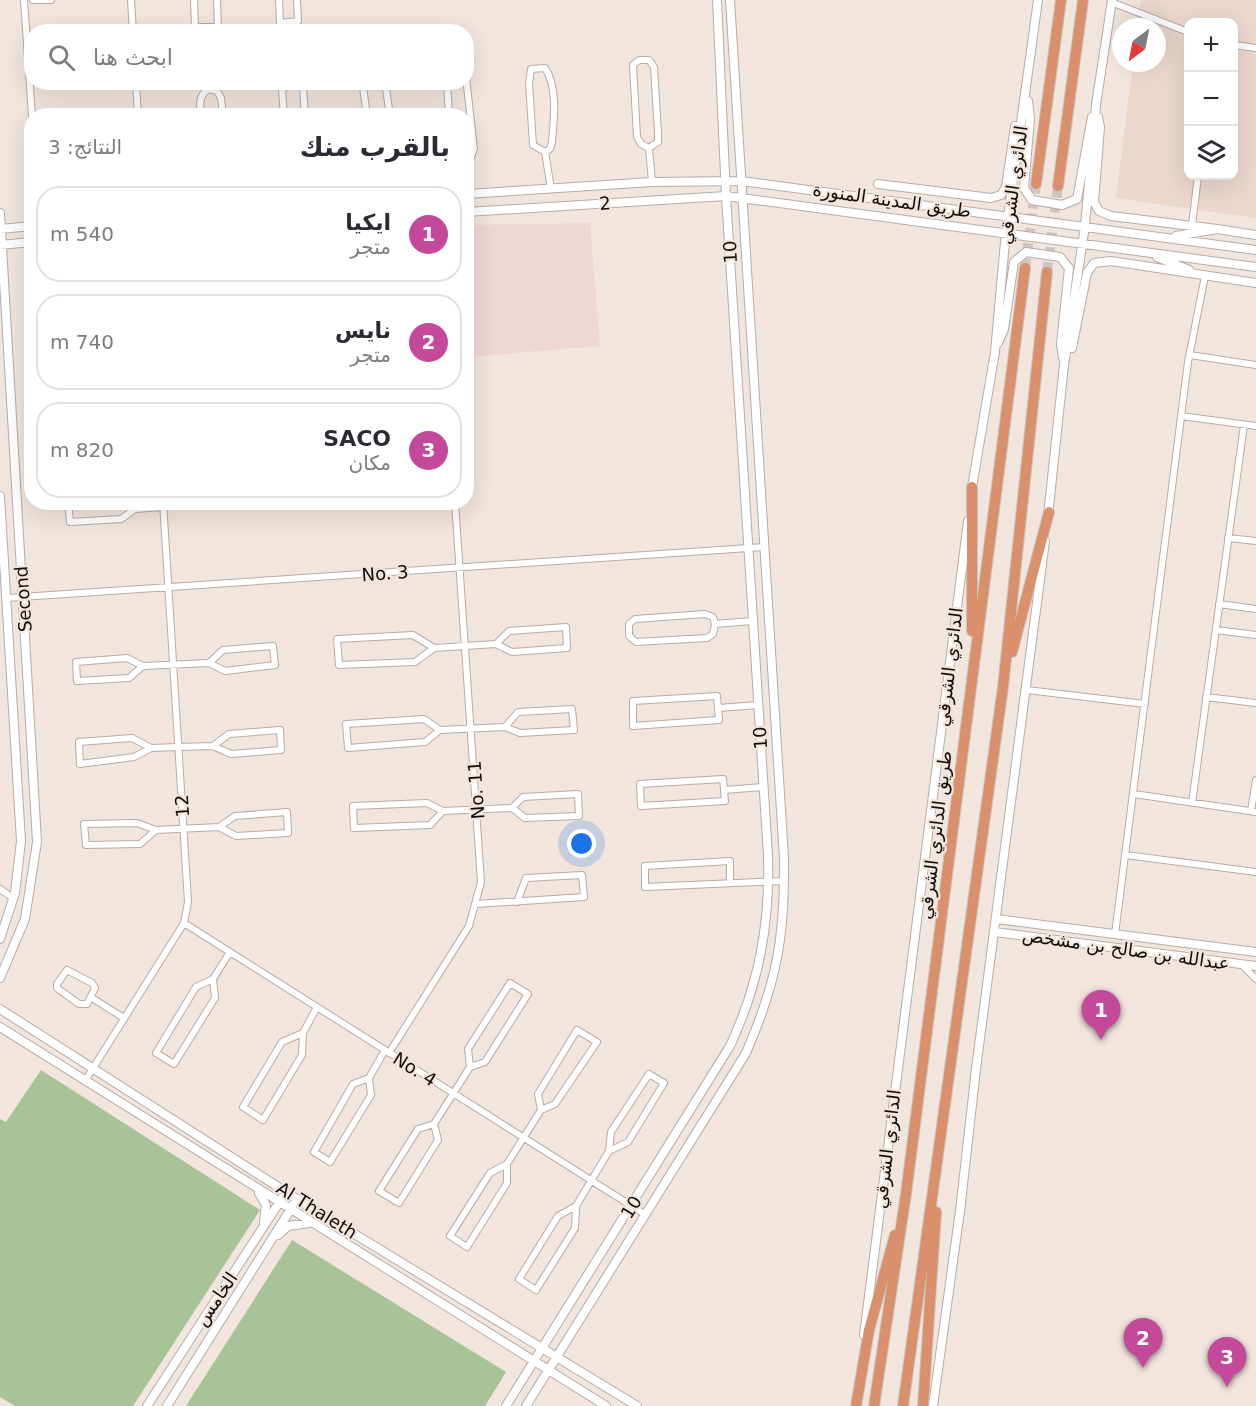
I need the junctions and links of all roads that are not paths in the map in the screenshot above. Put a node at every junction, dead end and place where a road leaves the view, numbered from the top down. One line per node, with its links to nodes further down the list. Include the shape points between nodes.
1 (24, 0): 15 (street)
2 (33, 0): 3 (street)
3 (51, 0)
4 (131, 0): 16 (street)
5 (194, 0): 17 (street)
6 (217, 0): 18 (street)
7 (279, 0): 8 (street, via 280,23 298,21)
8 (297, 0)
9 (717, 0): 46 (street, 10)
10 (730, 0): 48 (street, 10)
11 (1038, 0): 22 (street, الدائري الشرقي)
12 (1061, 0): 51 (highway)
13 (1083, 0): 52 (highway)
14 (1112, 1): 19 (street); 33 (street)
15 (26, 24)
16 (132, 24)
17 (195, 24)
18 (218, 24)
19 (1184, 30)
20 (1238, 46): 21 (street)
21 (1256, 48)
22 (1026, 88): 33 (street, via 1030,119 1024,188 1032,200 1062,205 1077,199 1088,128); 50 (street, via 1017,114 1006,187 1001,195 991,198); 59 (street, الدائري الشرقي)
23 (30, 90): 34 (street)
24 (136, 90): 35 (street)
25 (207, 90): 36 (street, via 200,100)
26 (213, 90): 37 (street, via 221,98)
27 (283, 90): 38 (street)
28 (303, 90): 39 (street)
29 (363, 90): 40 (street)
30 (386, 90): 41 (street)
31 (447, 90): 42 (street)
32 (468, 90): 43 (street)
33 (1096, 105): 60 (street, via 1100,127 1094,202 1099,211 1111,216); 61 (street)
34 (31, 108)
35 (138, 108)
36 (200, 108)
37 (222, 108)
38 (283, 108)
39 (304, 108)
40 (366, 108)
41 (389, 108)
42 (449, 108)
43 (470, 108)
44 (649, 148): 44 (street, via 637,137 633,65 639,60 649,60 654,67 657,142); 49 (street)
45 (545, 152): 45 (street, via 533,145 531,69 545,68 551,77 554,123 550,148); 53 (street)
46 (727, 180): 48 (street, 2); 49 (street, 2); 55 (street, 10)
47 (1198, 180): 60 (street)
48 (742, 181): 56 (street, 10); 59 (street, طريق المدينة المنورة)
49 (652, 182): 53 (street, 2)
50 (878, 184)
51 (1036, 184)
52 (1058, 186)
53 (551, 189): 54 (street, 2)
54 (474, 194)
55 (726, 195): 56 (street, 2); 57 (street, 2); 95 (street, 10)
56 (742, 198): 65 (street, طريق المدينة المنورة); 94 (street, 10)
57 (474, 211)
58 (0, 213): 63 (street, Second)
59 (1008, 215): 61 (street, طريق المدينة المنورة); 65 (street, الدائري الشرقي)
60 (1192, 225): 64 (street)
61 (1085, 226): 67 (street, طريق المدينة المنورة); 69 (street)
62 (24, 227): 63 (street)
63 (1, 229): 70 (street, Second)
64 (1217, 229): 66 (street); 67 (street)
65 (1006, 231): 69 (street, طريق المدينة المنورة); 78 (street, الدائري الشرقي)
66 (1256, 235)
67 (1168, 238): 71 (street, طريق المدينة المنورة)
68 (24, 243): 70 (street)
69 (1083, 244): 72 (street, طريق المدينة المنورة); 80 (street)
70 (1, 245): 98 (street, Second)
71 (1256, 250)
72 (1142, 252): 73 (street, طريق المدينة المنورة); 76 (street)
73 (1256, 267)
74 (1025, 268): 112 (highway, طريق الدائري الشرقي)
75 (1047, 272): 113 (highway)
76 (1205, 276): 77 (street); 79 (street); 80 (street, via 1111,261 1094,262 1087,273 1073,347)
77 (1256, 283)
78 (995, 352): 80 (street, via 1004,329 1014,262 1026,252 1060,257 1069,268 1061,344); 85 (street, الدائري الشرقي)
79 (1190, 355): 81 (street); 82 (street)
80 (1064, 365): 91 (street)
81 (1256, 365)
82 (1181, 416): 83 (street); 117 (street)
83 (1244, 424): 84 (street); 92 (street)
84 (1256, 426)
85 (972, 487): 112 (highway); 200 (street, الدائري الشرقي)
86 (0, 496): 99 (street, Second)
87 (69, 510): 88 (street, via 70,522 121,519)
88 (134, 510)
89 (163, 510): 97 (street, 12)
90 (455, 510): 96 (street, No. 11)
91 (1049, 512): 113 (highway); 114 (street)
92 (1228, 538): 93 (street); 100 (street)
93 (1256, 541)
94 (765, 547): 95 (street, No. 3); 140 (street, 10)
95 (748, 548): 96 (street, No. 3); 102 (street, 10)
96 (459, 568): 97 (street, No. 3); 107 (street, No. 11)
97 (168, 587): 98 (street, No. 3); 110 (street, 12)
98 (23, 597): 99 (street, No. 3); 156 (street, Second, via 37,842 25,919)
99 (6, 598): 144 (street, Second, via 20,814)
100 (1219, 604): 101 (street); 104 (street)
101 (1256, 609)
102 (752, 621): 103 (street); 118 (street, 10)
103 (715, 624): 103 (street, via 713,634 707,638 636,642 629,636 629,624 635,619 705,614 713,617)
104 (1216, 630): 105 (street); 115 (street)
105 (1256, 635)
106 (496, 644): 106 (street, via 509,631 566,627 567,648 512,652); 107 (street)
107 (465, 646): 108 (street); 121 (street, No. 11)
108 (434, 648): 108 (street, via 415,662 339,665 337,639 413,635)
109 (209, 663): 109 (street, via 223,650 273,646 275,665 225,671); 110 (street)
110 (173, 664): 111 (street); 124 (street, 12)
111 (143, 666): 111 (street, via 129,678 77,681 76,662 127,658)
112 (972, 675): 180 (highway, طريق الدائري الشرقي)
113 (1003, 687): 176 (highway)
114 (1027, 690): 117 (street); 147 (street)
115 (1206, 697): 116 (street); 130 (street)
116 (1256, 703)
117 (1145, 704): 129 (street)
118 (758, 705): 119 (street); 127 (street, 10)
119 (718, 708): 119 (street, via 718,720 633,726 633,701 717,696)
120 (505, 727): 120 (street, via 518,712 572,709 574,730 520,734); 121 (street)
121 (471, 729): 122 (street); 132 (street, No. 11)
122 (440, 730): 122 (street, via 425,742 348,748 346,724 424,719)
123 (213, 746): 123 (street, via 229,734 280,730 281,750 231,754); 124 (street)
124 (178, 747): 125 (street); 136 (street, 12)
125 (151, 748): 125 (street, via 134,757 80,764 79,742 132,738)
126 (1256, 780): 134 (street)
127 (764, 787): 128 (street); 141 (street, 10)
128 (724, 790): 128 (street, via 725,801 641,806 640,784 723,779)
129 (1134, 794): 130 (street); 138 (street)
130 (1192, 802): 134 (street)
131 (512, 808): 131 (street, via 523,797 578,794 579,816 525,818); 132 (street)
132 (477, 810): 133 (street); 146 (street, No. 11, via 481,861)
133 (443, 811): 133 (street, via 430,825 354,828 353,806 427,802)
134 (1254, 811)
135 (219, 827): 135 (street, via 235,816 286,812 288,833 236,836); 136 (street)
136 (184, 829): 137 (street); 148 (street, 12, via 188,902)
137 (156, 830): 137 (street, via 140,844 86,845 84,824 136,823)
138 (1126, 855): 139 (street); 150 (street)
139 (1256, 872)
140 (784, 881): 141 (street); 186 (street, 10, via 776,972 763,1015 746,1053)
141 (769, 882): 142 (street); 184 (street, 10, via 765,936 747,1010 730,1046)
142 (730, 883): 142 (street, via 730,861 645,866 645,888)
143 (0, 890): 144 (street)
144 (13, 898): 151 (street, Second)
145 (517, 902): 145 (street, via 584,897 582,875 526,878); 146 (street)
146 (476, 904): 165 (street, No. 11, via 458,946)
147 (997, 918): 149 (street); 150 (street, عبدالله بن صالح بن مشخص)
148 (184, 923): 152 (street, No. 4); 162 (street, 12)
149 (996, 932): 154 (street, عبدالله بن صالح بن مشخص); 204 (street)
150 (1115, 934): 153 (street, عبدالله بن صالح بن مشخص)
151 (0, 939)
152 (230, 952): 157 (street); 160 (street, No. 4)
153 (1256, 952)
154 (1242, 964): 155 (street, عبدالله بن صالح بن مشخص); 158 (street)
155 (1256, 966)
156 (0, 978)
157 (213, 979): 157 (street, via 215,998 174,1064 156,1053 196,987)
158 (1256, 979)
159 (92, 998): 159 (street, via 81,1005 58,990 64,972 69,970 92,983 96,990); 162 (street)
160 (318, 1007): 164 (street); 165 (street, No. 4)
161 (0, 1009): 166 (street, Al Thaleth)
162 (124, 1018): 166 (street, 12)
163 (0, 1027): 169 (street, Al Thaleth)
164 (303, 1033): 164 (street, via 282,1042 243,1107 263,1120 302,1055)
165 (387, 1052): 168 (street, No. 11); 170 (street, No. 4)
166 (93, 1067): 169 (street, 12); 179 (street, Al Thaleth)
167 (470, 1067): 167 (street, via 485,1062 528,994 510,983 468,1049); 170 (street)
168 (369, 1078): 168 (street, via 371,1095 330,1162 314,1152 353,1084)
169 (85, 1081): 178 (street, Al Thaleth)
170 (453, 1093): 172 (street); 173 (street, No. 4)
171 (541, 1110): 171 (street, via 555,1104 597,1042 577,1030 538,1094); 173 (street)
172 (434, 1124): 172 (street, via 438,1140 399,1203 379,1191 417,1129)
173 (524, 1138): 175 (street); 177 (street, No. 4)
174 (609, 1151): 174 (street, via 628,1143 664,1083 649,1074 611,1132); 177 (street)
175 (507, 1164): 175 (street, via 507,1184 467,1247 450,1236 490,1173)
176 (936, 1174): 202 (highway); 203 (highway)
177 (592, 1181): 183 (street); 184 (street, No. 4)
178 (254, 1188): 182 (street, Al Thaleth); 188 (street, via 266,1205 267,1214)
179 (286, 1192): 181 (street, Al Thaleth); 182 (street, الخامس)
180 (906, 1194): 200 (highway, via 869,1330); 201 (highway, طريق الدائري الشرقي)
181 (297, 1199): 185 (street, الخامس); 190 (street, Al Thaleth)
182 (279, 1203): 185 (street, Al Thaleth); 188 (street, الخامس)
183 (576, 1206): 183 (street, via 575,1228 536,1290 519,1279 558,1216)
184 (632, 1206): 186 (street, No. 4); 190 (street, 10)
185 (290, 1210): 187 (street, Al Thaleth); 189 (street, الخامس)
186 (646, 1215): 191 (street, 10)
187 (309, 1223): 189 (street, via 288,1226); 192 (street, Al Thaleth)
188 (259, 1235): 194 (street, الخامس)
189 (270, 1241): 195 (street, الخامس)
190 (543, 1347): 191 (street, Al Thaleth); 192 (street, 10)
191 (557, 1356): 193 (street, 10); 199 (street, Al Thaleth)
192 (534, 1362): 193 (street, Al Thaleth); 196 (street, 10)
193 (548, 1370): 197 (street, 10); 198 (street, Al Thaleth)
194 (147, 1406)
195 (167, 1406)
196 (507, 1406)
197 (526, 1406)
198 (606, 1406)
199 (637, 1406)
200 (855, 1406)
201 (874, 1406)
202 (903, 1406)
203 (923, 1406)
204 (933, 1406)

